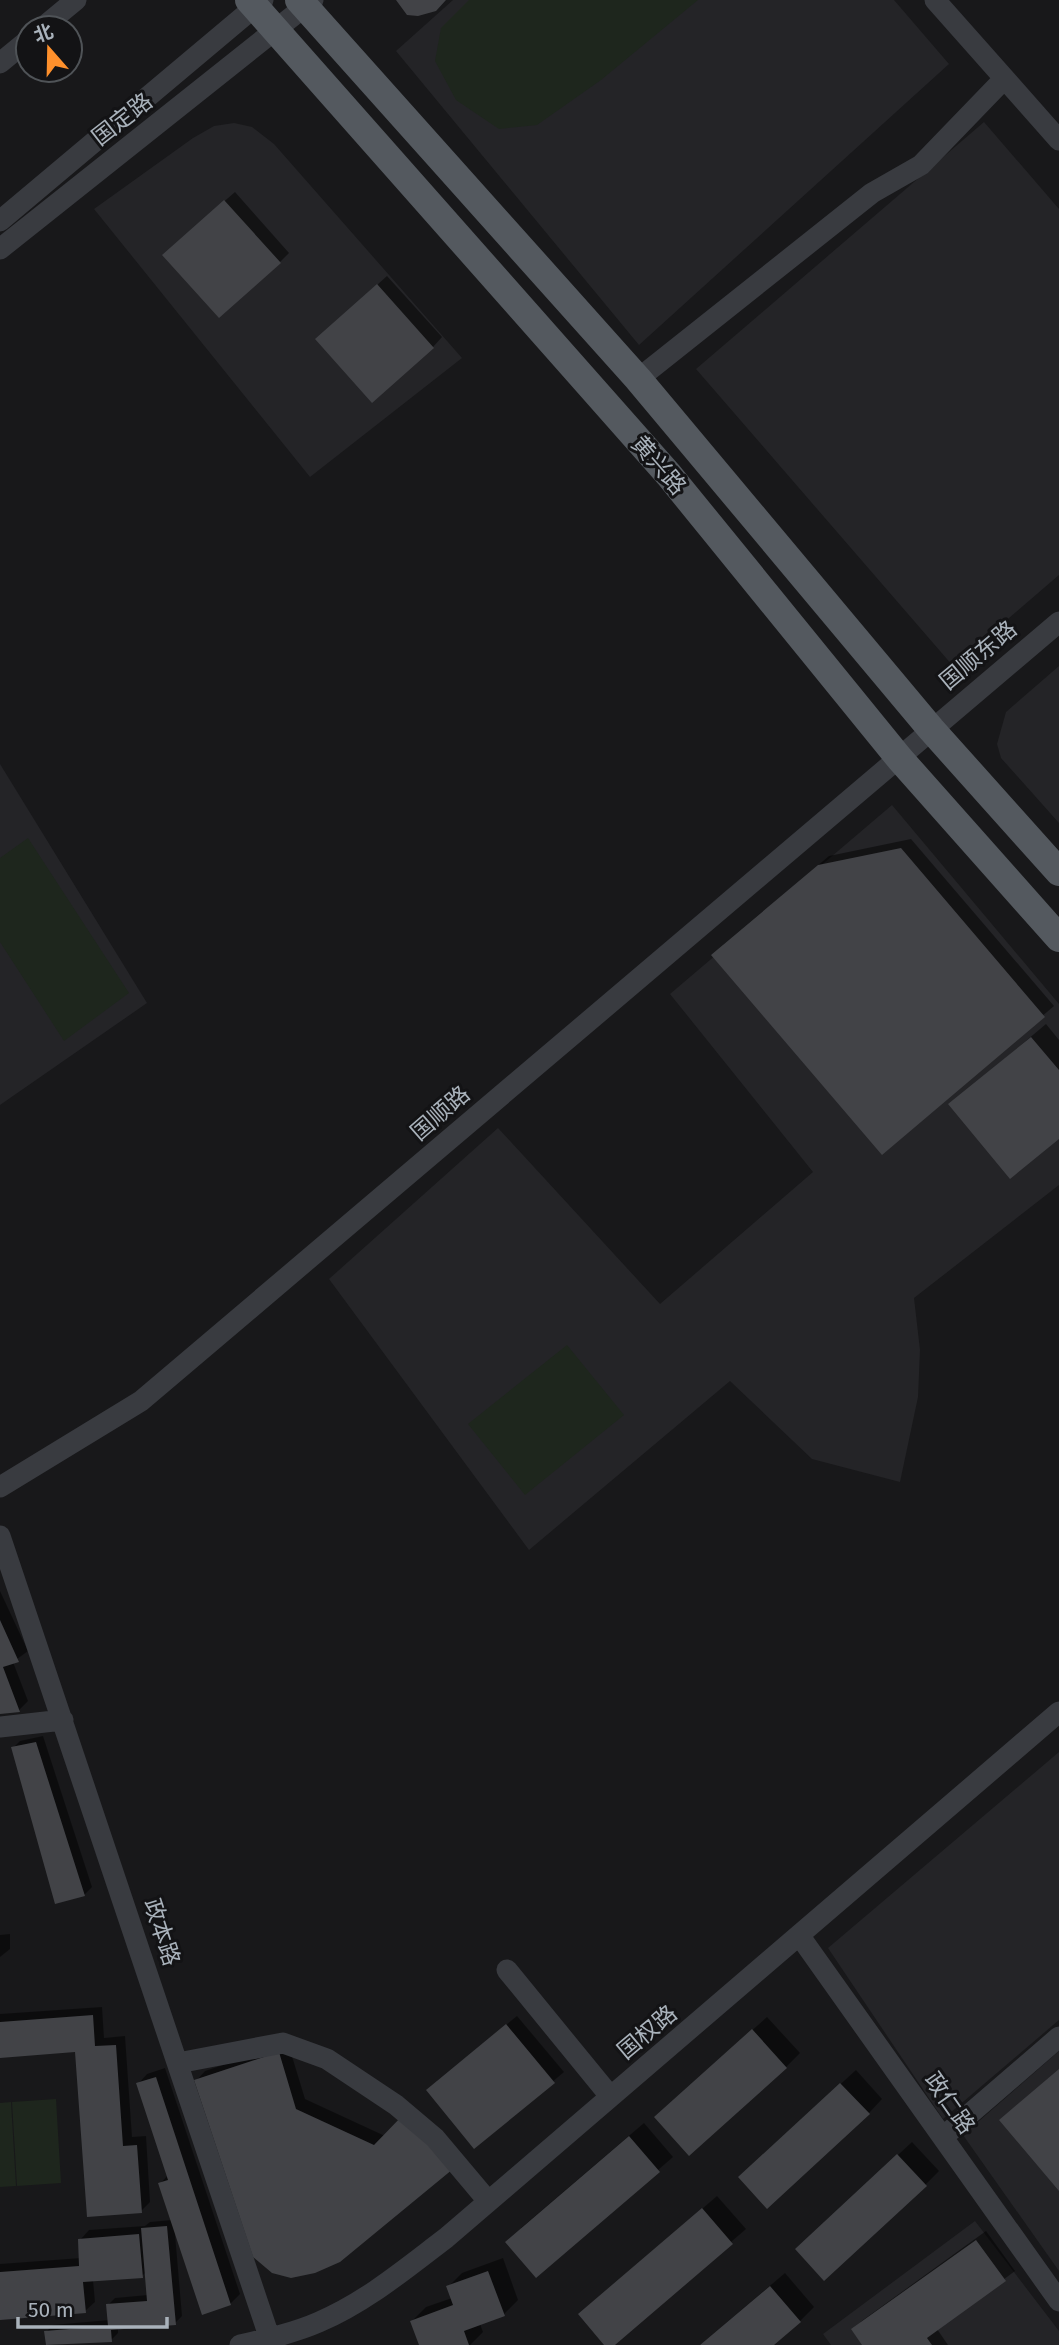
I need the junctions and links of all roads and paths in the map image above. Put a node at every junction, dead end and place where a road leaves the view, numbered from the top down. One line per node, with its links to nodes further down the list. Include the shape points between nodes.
1 (76, 0): 5 (street)
2 (935, 0): 9 (street)
3 (255, 2): 6 (main road, 黄兴路); 11 (street, 国定路)
4 (306, 2): 6 (street, 国定路); 13 (main road, 黄兴路)
5 (59, 14)
6 (276, 31): 12 (street, 国定路); 16 (main road, 黄兴路, via 669,475)
7 (14, 52): 8 (street)
8 (0, 63)
9 (1004, 79): 10 (street); 13 (street, via 920,165 872,193)
10 (1059, 139)
11 (0, 221)
12 (0, 249)
13 (638, 379): 15 (main road, 黄兴路)
14 (1059, 622): 15 (street, 国顺东路)
15 (930, 729): 16 (street, 国顺东路); 17 (main road, 黄兴路)
16 (900, 759): 18 (main road, 黄兴路); 19 (street, 国顺路, via 141,1401)
17 (1059, 872)
18 (1059, 938)
19 (0, 1487)
20 (0, 1536): 22 (street, 政本路)
21 (1059, 1712): 24 (street, 国权路)
22 (63, 1720): 23 (street); 27 (street, 政本路)
23 (0, 1727)
24 (799, 1935): 28 (street, 国权路); 29 (street, 政仁路)
25 (507, 1970): 28 (street)
26 (1059, 2037): 29 (street)
27 (178, 2063): 30 (street, via 283,2043 327,2059 435,2137); 32 (street, 政本路)
28 (610, 2096): 30 (street, 国权路)
29 (943, 2137): 31 (street, 政仁路)
30 (488, 2201): 32 (street, 国权路, via 377,2291 318,2323)
31 (1055, 2289)
32 (271, 2341): 33 (street, 国权路)
33 (240, 2345)

